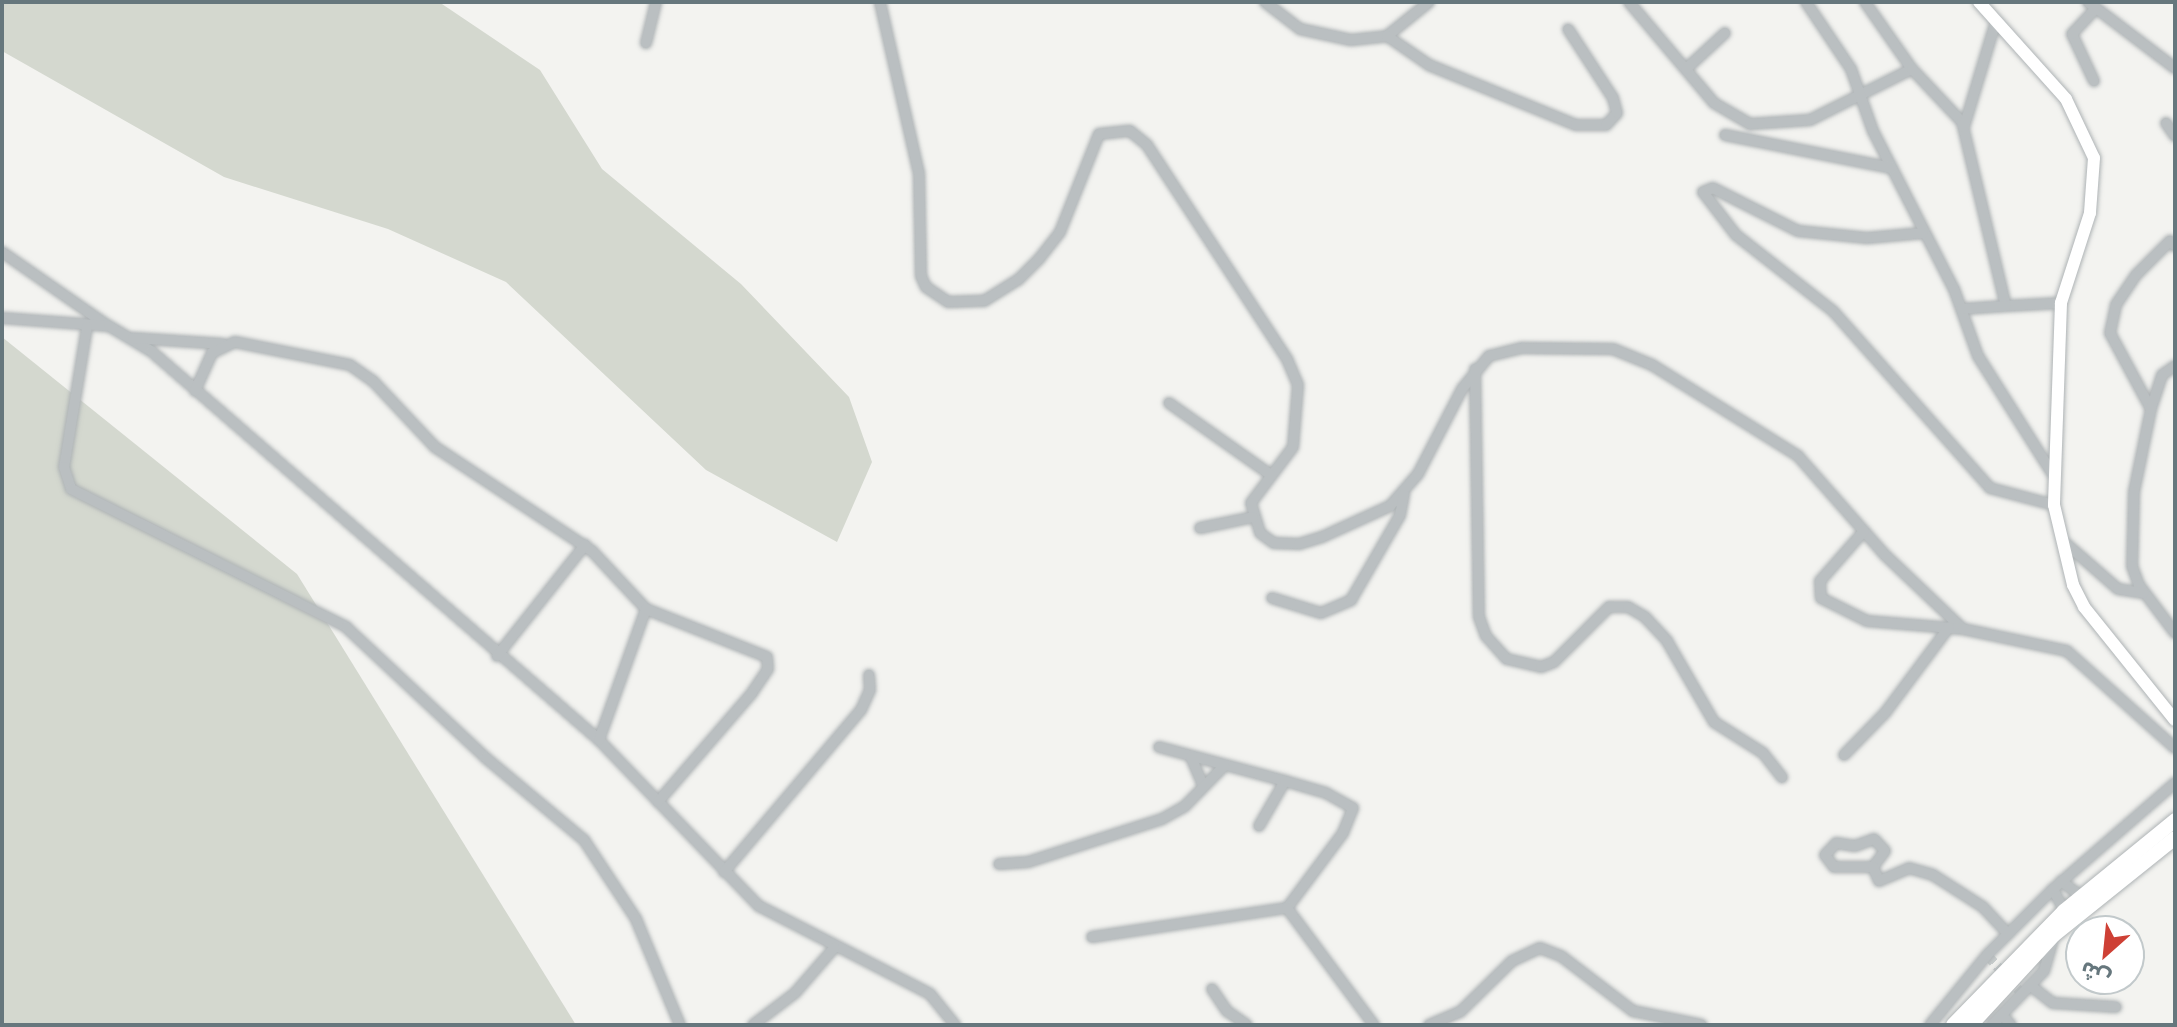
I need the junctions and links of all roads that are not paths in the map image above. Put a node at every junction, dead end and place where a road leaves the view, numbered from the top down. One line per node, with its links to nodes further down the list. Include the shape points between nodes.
1 (656, 2): 14 (street)
2 (880, 2): 41 (street, via 917,159 921,276 926,287 958,304 1003,292 1060,232 1099,134 1114,129 1139,136 1294,374 1300,397 1296,436 1289,458)
3 (1265, 2): 13 (street, via 1285,22 1315,36)
4 (1429, 2): 13 (street)
5 (1629, 2): 16 (street)
6 (1806, 2): 19 (street, via 1835,41)
7 (1865, 2): 17 (street)
8 (1979, 2): 10 (main road)
9 (2092, 5): 15 (street); 18 (street, via 2072,34)
10 (1996, 21): 21 (street); 28 (main road, via 2066,99 2094,158 2090,213)
11 (1568, 29): 13 (street, via 1613,98 1617,113 1606,125 1576,125 1441,69)
12 (1725, 33): 16 (street)
13 (1387, 36)
14 (646, 43)
15 (2175, 68)
16 (1686, 69): 19 (street, via 1725,112 1750,124 1800,123)
17 (1912, 69): 19 (street); 21 (street)
18 (2094, 81)
19 (1860, 92): 24 (street)
20 (2166, 123): 23 (street)
21 (1964, 127): 29 (street)
22 (1725, 135): 24 (street)
23 (2175, 136)
24 (1892, 168): 25 (street)
25 (1923, 233): 30 (street); 44 (street, via 1855,238 1798,231 1713,188 1703,192 1736,235 1833,311 1990,488 2032,504)
26 (2173, 239): 40 (street, via 2136,275 2111,320 2112,342)
27 (2, 252): 32 (street)
28 (2061, 303): 29 (street); 42 (main road)
29 (2006, 306): 30 (street)
30 (1962, 309): 42 (street, via 1986,371)
31 (2, 318): 33 (street)
32 (109, 326): 33 (street); 34 (street)
33 (87, 327): 88 (street, via 64,467 71,489 346,627 486,758 584,840 636,919)
34 (133, 338): 35 (street); 38 (street)
35 (223, 344): 38 (street, via 204,363); 49 (street, via 314,354 350,365 373,381 435,447)
36 (2175, 366): 40 (street, via 2162,375)
37 (1475, 369): 43 (street); 47 (street, via 1489,356 1522,348 1613,349 1634,357 1780,442 1814,469); 65 (street, via 1479,617 1486,636 1507,659 1541,667 1554,662 1609,607 1628,607 1667,641 1714,722 1763,753)
38 (195, 391): 56 (street)
39 (1169, 403): 41 (street)
40 (2151, 409): 50 (street, via 2131,520 2132,566)
41 (1271, 475): 45 (street, via 1254,494)
42 (2054, 476): 44 (main road)
43 (1404, 494): 45 (street, via 1351,526 1299,544 1274,543 1260,533); 51 (street, via 1400,515 1351,600 1321,613)
44 (2054, 505): 48 (main road)
45 (1253, 517): 46 (street)
46 (1200, 528)
47 (1864, 531): 53 (street, via 1820,581 1821,598 1867,621); 54 (street)
48 (2059, 537): 50 (street, via 2118,589); 58 (main road, via 2084,607)
49 (585, 545): 52 (street); 56 (street)
50 (2144, 593): 55 (street)
51 (1272, 598)
52 (646, 609): 59 (street); 69 (street, via 759,651 769,662 752,693)
53 (1949, 627): 54 (street); 62 (street, via 1885,713)
54 (1963, 629): 61 (street, via 2075,654)
55 (2175, 633)
56 (497, 656): 59 (street)
57 (869, 675): 75 (street, via 870,690 861,710)
58 (2175, 720)
59 (599, 740): 69 (street)
60 (1159, 747): 63 (street)
61 (2175, 748)
62 (1844, 755)
63 (1191, 757): 64 (street); 68 (street)
64 (1224, 766): 66 (street); 68 (street)
65 (1782, 777)
66 (1285, 781): 71 (street); 78 (street, via 1349,803 1354,812)
67 (2175, 783): 76 (street)
68 (1203, 785): 73 (street, via 1185,806 1162,819 1028,862)
69 (658, 802): 75 (street)
70 (2175, 820): 77 (highway)
71 (1259, 826)
72 (2175, 838): 81 (highway)
73 (999, 864)
74 (1873, 867): 74 (street, via 1885,851 1874,839 1855,846 1836,843 1826,852 1834,867); 80 (street, via 1879,881 1909,868 1933,875 1983,907)
75 (724, 872): 83 (street, via 777,919)
76 (2057, 885): 77 (street); 79 (street); 80 (street)
77 (2081, 896): 79 (highway)
78 (1287, 908): 82 (street); 92 (street)
79 (2064, 911): 96 (highway)
80 (2008, 934): 95 (street)
81 (2054, 935): 84 (street, via 2044,971); 97 (highway)
82 (1092, 937)
83 (834, 948): 89 (street, via 795,993); 90 (street, via 930,994)
84 (2031, 986): 86 (street, via 2053,1003); 87 (street)
85 (1212, 989): 91 (street, via 1227,1011)
86 (2116, 1007)
87 (2002, 1015): 98 (street); 99 (street)
88 (680, 1025)
89 (753, 1025)
90 (955, 1025)
91 (1247, 1025)
92 (1374, 1025)
93 (1429, 1025): 94 (street, via 1460,1012 1512,961 1540,948 1561,956 1633,1011)
94 (1702, 1025)
95 (1930, 1025)
96 (1953, 1025)
97 (1971, 1025)
98 (1992, 1025)
99 (2011, 1025)

